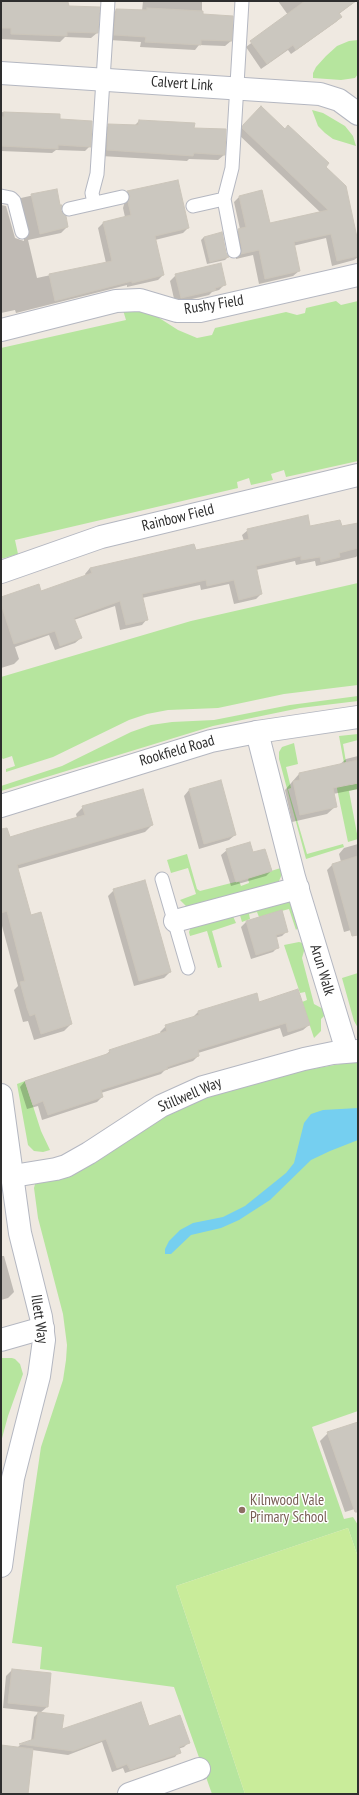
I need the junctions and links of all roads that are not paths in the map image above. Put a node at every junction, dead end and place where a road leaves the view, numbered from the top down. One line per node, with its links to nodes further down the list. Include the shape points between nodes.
1 (108, 1): 4 (lane)
2 (242, 1): 5 (lane)
3 (1, 73): 4 (street, Calvert Link)
4 (103, 79): 5 (street, Calvert Link); 10 (lane, via 97,174 92,193)
5 (237, 88): 6 (street, Calvert Link, via 320,94); 9 (lane, via 232,168)
6 (356, 106)
7 (1, 196): 13 (lane, via 14,201)
8 (122, 197): 10 (lane)
9 (224, 199): 11 (lane); 14 (lane)
10 (94, 204): 12 (lane)
11 (193, 206)
12 (69, 209)
13 (22, 232)
14 (234, 252)
15 (358, 275): 16 (street, Rushy Field, via 194,311 165,309 140,300 116,301)
16 (1, 330)
17 (358, 475): 18 (street, Rainbow Field, via 101,537)
18 (1, 572)
19 (358, 717): 20 (street, Rookfield Road)
20 (257, 732): 21 (street, Rookfield Road, via 174,751); 23 (street, Arun Walk)
21 (1, 806)
22 (162, 879): 24 (lane)
23 (298, 888): 24 (street); 26 (street, Arun Walk)
24 (175, 921): 25 (lane)
25 (188, 968)
26 (352, 1051): 28 (street, Stillwell Way, via 304,1059 203,1087 161,1106 66,1166)
27 (1, 1095): 28 (street, Illett Way)
28 (13, 1176): 29 (street, Illett Way, via 20,1233)
29 (43, 1328): 30 (street); 31 (street, Illett Way, via 41,1367)
30 (1, 1340)
31 (4, 1510): 32 (street, Illett Way)
32 (1, 1566)
33 (199, 1768): 34 (street)
34 (129, 1794)

